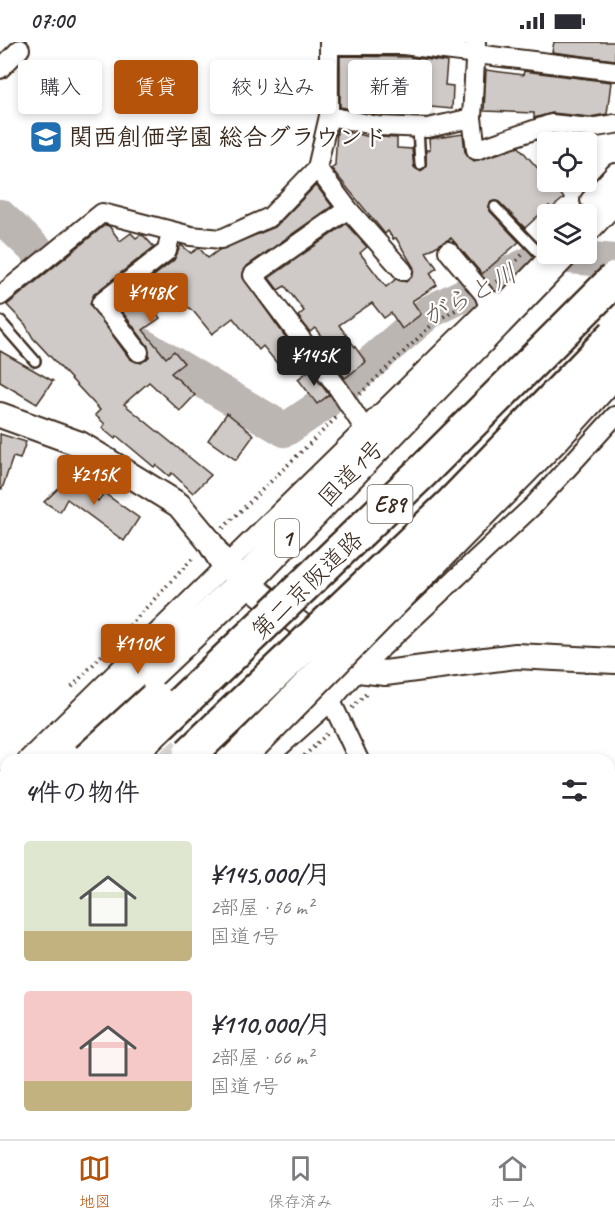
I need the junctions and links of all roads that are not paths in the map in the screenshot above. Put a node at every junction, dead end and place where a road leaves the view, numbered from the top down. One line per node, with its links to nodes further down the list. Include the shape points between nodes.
1 (329, 43): 2 (street); 6 (street)
2 (475, 47): 5 (street); 7 (street)
3 (20, 49): 4 (street)
4 (0, 69)
5 (615, 71)
6 (329, 116): 9 (street, via 378,126); 11 (street)
7 (472, 118): 8 (street, via 476,150 551,124 590,128); 9 (street)
8 (615, 124)
9 (418, 128): 10 (lane)
10 (420, 164)
11 (317, 168): 15 (street); 17 (street, via 270,217 221,239)
12 (612, 190): 13 (street); 16 (highway)
13 (592, 204)
14 (495, 207): 18 (lane)
15 (348, 209): 21 (street); 32 (street, via 254,275)
16 (597, 211)
17 (171, 231): 23 (street, via 102,213); 27 (street, via 167,251 101,303)
18 (537, 243)
19 (448, 251): 24 (street)
20 (537, 258): 24 (highway, 国道1号 / 1)
21 (403, 271)
22 (615, 279): 33 (highway, 第二京阪道路 / E89, bridge)
23 (0, 296)
24 (494, 303): 32 (street); 34 (highway, 国道1号 / 1)
25 (0, 321): 28 (lane)
26 (615, 336): 35 (highway, 第二京阪道路 / E89, bridge, via 452,504)
27 (139, 352)
28 (35, 361)
29 (615, 370): 45 (highway, bridge)
30 (0, 415): 34 (street, via 80,444 179,505)
31 (615, 416): 37 (street, via 534,505)
32 (364, 428): 34 (street)
33 (423, 472): 41 (highway, bridge, via 287,576); 42 (highway, 第二京阪道路 / E89, bridge)
34 (234, 574): 37 (street); 39 (street); 40 (highway, 国道1号 / 1)
35 (323, 627): 43 (highway, 第二京阪道路 / E89, bridge); 44 (highway, bridge)
36 (615, 661): 37 (street, via 516,656 385,673)
37 (358, 670): 38 (street)
38 (331, 701): 46 (street); 47 (street)
39 (34, 754)
40 (63, 754)
41 (94, 754)
42 (128, 754)
43 (189, 754)
44 (218, 754)
45 (242, 754)
46 (272, 754)
47 (356, 754)

